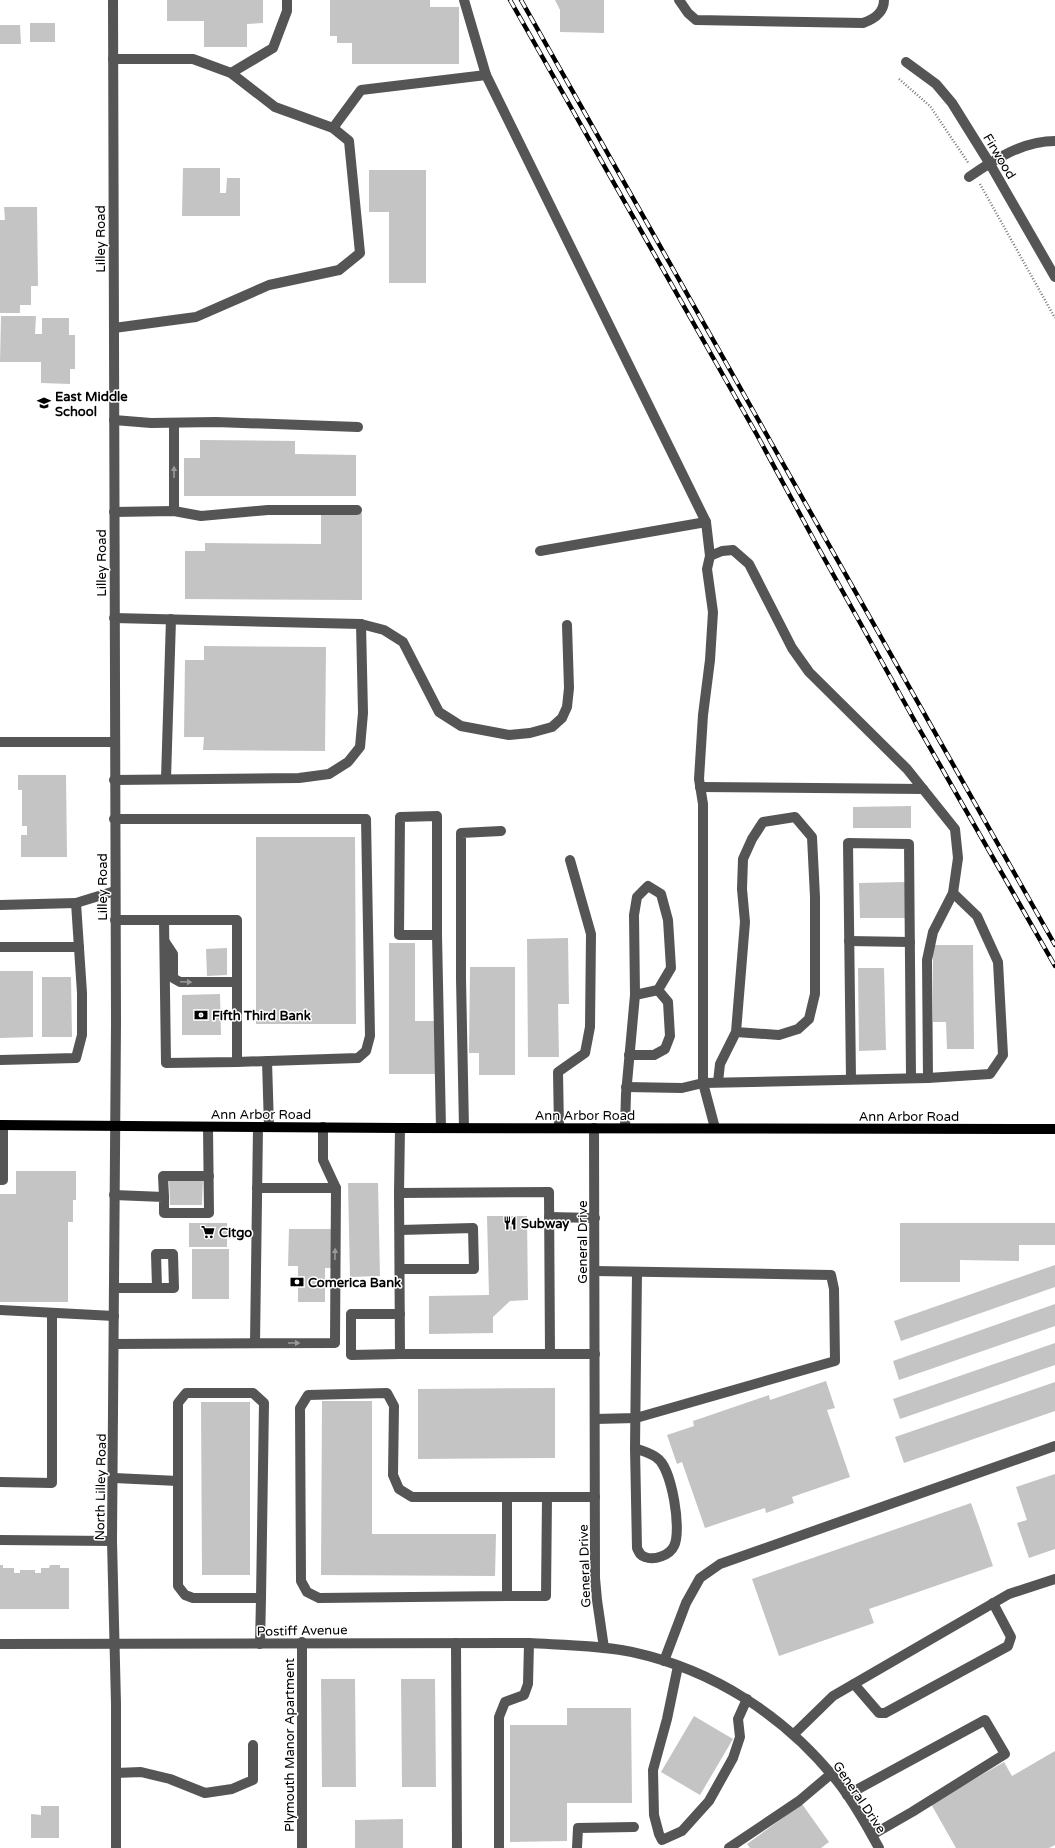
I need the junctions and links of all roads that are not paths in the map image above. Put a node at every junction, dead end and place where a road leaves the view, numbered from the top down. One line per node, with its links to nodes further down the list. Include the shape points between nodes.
1 (113, 0): 6 (street, Lilley Road)
2 (287, 0): 8 (street, via 287,11 273,48)
3 (464, 0): 9 (street)
4 (679, 0): 5 (street, via 696,20 863,23 878,15)
5 (884, 0)
6 (113, 59): 8 (street, via 193,59); 15 (street, Lilley Road)
7 (906, 62): 12 (street, Firwood, via 936,84 952,103)
8 (231, 73): 10 (street, via 275,106)
9 (486, 75): 10 (street, via 361,90); 22 (street)
10 (333, 128): 15 (street, via 349,141 360,253 339,270 269,285 196,317)
11 (1055, 140): 12 (street, via 1040,140 1017,148)
12 (990, 164): 13 (street); 14 (street, Firwood)
13 (972, 175)
14 (1055, 277)
15 (114, 328): 16 (street, Lilley Road)
16 (114, 420): 17 (street); 21 (street, Lilley Road)
17 (174, 424): 18 (street, via 216,422); 20 (street, one-way to 17)
18 (358, 427)
19 (357, 510): 20 (street, via 268,510 202,516)
20 (174, 511): 21 (street)
21 (114, 512): 25 (street, Lilley Road)
22 (706, 522): 23 (street); 24 (street)
23 (540, 551)
24 (710, 556): 33 (street, via 707,569 713,612 703,715); 34 (street, via 733,550 749,564 792,648 809,672 907,769)
25 (114, 618): 26 (street); 30 (street, Lilley Road)
26 (171, 619): 27 (street); 31 (street)
27 (361, 624): 28 (street, via 384,630 404,642 440,712 461,726 509,735 552,727 562,718 567,707 569,688); 31 (street, via 361,740 360,747 348,762 329,774 299,778)
28 (567, 625)
29 (0, 742): 30 (street)
30 (114, 742): 32 (street, Lilley Road)
31 (166, 779): 32 (street)
32 (114, 780): 35 (street, Lilley Road)
33 (700, 787): 34 (street); 61 (street, via 703,804)
34 (923, 789): 39 (street, via 955,829 958,858)
35 (114, 819): 38 (street, Lilley Road); 56 (street, via 366,819 370,1030 366,1051 358,1058)
36 (501, 831): 72 (street, via 461,833)
37 (570, 860): 73 (street, via 591,934 590,1027 585,1053 558,1072)
38 (115, 891): 40 (street); 42 (street, Lilley Road)
39 (953, 893): 59 (street, via 933,932 927,960); 59 (street, via 977,916 998,962 1003,1055 990,1074)
40 (76, 903): 41 (street); 49 (street)
41 (0, 905)
42 (115, 920): 43 (street); 65 (street, Lilley Road)
43 (164, 920): 46 (street); 50 (street, via 237,920)
44 (437, 935): 44 (street, via 399,935 400,817 437,816); 71 (street)
45 (849, 941): 47 (street); 47 (street, via 848,843 909,844); 60 (street)
46 (165, 942): 50 (street, one-way to 50, via 173,954 173,978 180,982); 57 (street, via 166,1063)
47 (910, 942): 58 (street)
48 (0, 947): 49 (street)
49 (79, 947): 55 (street, via 82,1035 76,1058)
50 (237, 982): 57 (street)
51 (658, 990): 52 (street); 52 (street, via 671,968 668,920 661,894 648,886 637,897 634,915); 54 (street, via 668,1002 670,1036 665,1049 654,1054)
52 (635, 995): 54 (street)
53 (736, 1032): 53 (street, via 745,922 743,860 752,838 763,822 795,817 812,837 815,994 809,1019 798,1029 779,1036); 62 (street, via 720,1064)
54 (629, 1055): 63 (street)
55 (0, 1060)
56 (267, 1061): 57 (street); 68 (street)
57 (237, 1062)
58 (911, 1078): 59 (street); 60 (street)
59 (928, 1078)
60 (851, 1080): 62 (street)
61 (703, 1082): 62 (street); 63 (street, via 682,1088); 76 (street)
62 (718, 1082)
63 (626, 1087): 75 (street)
64 (2, 1125): 65 (main road, Ann Arbor Road); 79 (street, via 3,1180)
65 (114, 1126): 66 (main road, Ann Arbor Road); 83 (street, North Lilley Road)
66 (208, 1127): 67 (main road, Ann Arbor Road); 78 (street)
67 (258, 1127): 68 (main road, Ann Arbor Road); 80 (street)
68 (269, 1127): 69 (main road, Ann Arbor Road)
69 (323, 1127): 70 (main road, Ann Arbor Road); 81 (street, via 323,1160)
70 (400, 1128): 71 (main road, Ann Arbor Road); 82 (street)
71 (441, 1128): 72 (main road, Ann Arbor Road)
72 (464, 1128): 73 (main road, Ann Arbor Road)
73 (559, 1128): 74 (main road, Ann Arbor Road)
74 (594, 1128): 75 (main road, Ann Arbor Road); 86 (street, General Drive)
75 (625, 1128): 76 (main road, Ann Arbor Road)
76 (715, 1128): 77 (main road, Ann Arbor Road)
77 (1055, 1129)
78 (209, 1176): 84 (street, via 163,1176); 84 (street, via 209,1212 164,1213)
79 (0, 1180)
80 (257, 1188): 81 (street); 97 (street)
81 (336, 1188): 97 (street, one-way to 81, via 335,1343)
82 (399, 1193): 85 (street, via 549,1192); 87 (street)
83 (114, 1195): 84 (street); 92 (street, North Lilley Road)
84 (164, 1197)
85 (549, 1217): 86 (street); 100 (street)
86 (595, 1218): 89 (street, General Drive)
87 (400, 1230): 88 (street); 88 (street, via 473,1228 474,1269)
88 (400, 1269): 95 (street)
89 (595, 1271): 90 (street); 101 (street, General Drive)
90 (637, 1272): 102 (street); 102 (street, via 831,1276 834,1289 835,1361)
91 (157, 1287): 92 (street)
92 (114, 1288): 96 (street, North Lilley Road)
93 (0, 1310): 94 (street)
94 (52, 1313): 96 (street); 108 (street, via 52,1483)
95 (400, 1314): 99 (street); 99 (street, via 351,1314 351,1355)
96 (114, 1316): 98 (street, North Lilley Road)
97 (255, 1343): 98 (street)
98 (114, 1344): 106 (street, North Lilley Road)
99 (400, 1354): 100 (street)
100 (550, 1354): 101 (street)
101 (595, 1354): 103 (street, General Drive)
102 (636, 1418): 103 (street); 105 (street)
103 (595, 1419): 111 (street, General Drive)
104 (1055, 1446): 125 (street, via 720,1564 700,1578 686,1604)
105 (635, 1448): 105 (street, via 637,1548 640,1555 645,1558 657,1557 668,1554 675,1546 673,1492 668,1473 658,1458)
106 (114, 1478): 107 (street); 113 (street, North Lilley Road)
107 (178, 1480): 116 (street, via 178,1586 184,1595 193,1598); 116 (street, via 178,1403 186,1393 253,1393 264,1403)
108 (0, 1482)
109 (507, 1497): 110 (street); 115 (street); 115 (street, via 412,1497 399,1489 393,1475 394,1406 387,1393 308,1394 300,1408 301,1581 307,1592 319,1598)
110 (547, 1497): 111 (street); 115 (street, via 546,1596)
111 (595, 1497): 124 (street, General Drive, via 595,1578)
112 (0, 1540): 113 (street)
113 (112, 1541): 122 (street, North Lilley Road)
114 (1055, 1579): 117 (street, via 1009,1594)
115 (507, 1596)
116 (261, 1598): 123 (street)
117 (993, 1603): 127 (street); 127 (street, via 1011,1637 1008,1646 886,1713 879,1713)
118 (302, 1642): 119 (street, Postiff Avenue); 123 (street, Postiff Avenue); 137 (street, Plymouth Manor Apartment)
119 (456, 1642): 120 (street, Postiff Avenue); 138 (street)
120 (529, 1643): 124 (street, Postiff Avenue); 139 (street, via 528,1684 524,1695 505,1702 499,1717)
121 (0, 1644): 122 (street, Postiff Avenue)
122 (114, 1644): 123 (street, Postiff Avenue); 131 (street, North Lilley Road)
123 (260, 1644)
124 (604, 1648): 125 (street, General Drive)
125 (664, 1661): 126 (street, General Drive)
126 (678, 1666): 128 (street, General Drive, via 715,1681); 128 (street, via 653,1770 654,1815 662,1840 682,1831 709,1801 733,1758 740,1737 738,1719)
127 (854, 1684): 129 (street, via 833,1696)
128 (747, 1699): 129 (street, General Drive)
129 (794, 1734): 132 (street, General Drive)
130 (253, 1746): 131 (street, via 253,1780 232,1789 205,1793 170,1779 142,1772)
131 (116, 1773): 136 (street, North Lilley Road)
132 (831, 1774): 133 (street, General Drive); 141 (street, via 799,1800)
133 (847, 1795): 135 (street, General Drive); 135 (street, via 985,1720 1005,1754)
134 (634, 1827): 140 (street, via 578,1828)
135 (872, 1835): 142 (street, General Drive)
136 (116, 1848)
137 (302, 1848)
138 (457, 1848)
139 (499, 1848)
140 (577, 1848)
141 (729, 1848)
142 (879, 1848)

